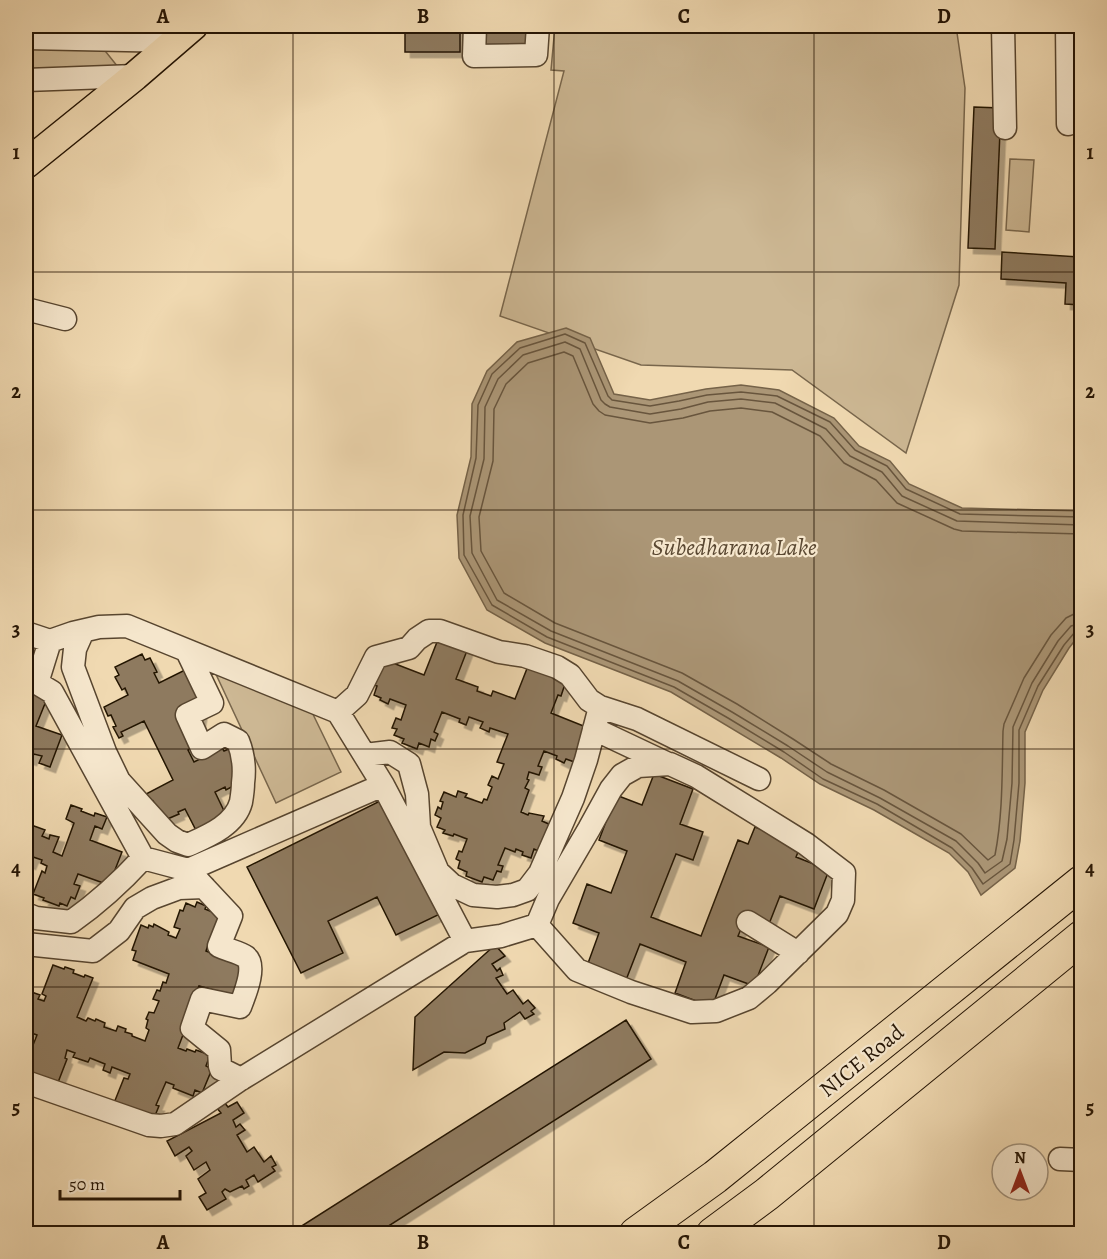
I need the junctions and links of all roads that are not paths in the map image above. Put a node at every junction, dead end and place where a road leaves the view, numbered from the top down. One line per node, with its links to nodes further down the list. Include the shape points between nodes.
1 (149, 26): 6 (street)
2 (475, 26): 3 (street, via 474,56 536,55)
3 (538, 26)
4 (1003, 26): 11 (street)
5 (1067, 26): 10 (street)
6 (184, 33): 7 (street); 8 (main road)
7 (26, 38)
8 (135, 76): 9 (street); 12 (main road)
9 (26, 80)
10 (1068, 124)
11 (1005, 128)
12 (26, 164)
13 (26, 309): 14 (street)
14 (65, 319)
15 (83, 631): 17 (street); 18 (street, via 127,626); 18 (street, via 73,667 119,782 167,834 188,845 232,819 241,804 245,768 238,741 224,734 202,748 186,715 212,703)
16 (26, 633): 17 (street)
17 (51, 642): 19 (street)
18 (187, 651): 21 (street)
19 (31, 682): 27 (street, via 52,692)
20 (600, 706): 21 (street, via 557,667 429,631 409,648 376,657 357,695); 22 (street); 25 (street, via 637,719)
21 (338, 712): 23 (street)
22 (594, 729): 23 (street, via 573,798 540,873 527,890 497,897 473,895 452,885 438,872 420,827 409,764 390,752); 24 (street)
23 (365, 755): 26 (street)
24 (670, 764): 33 (street, via 638,766 622,775); 37 (street, via 806,844 844,873 843,900 837,914)
25 (759, 779)
26 (383, 785): 28 (street); 35 (street)
27 (143, 858): 28 (street); 31 (street, via 100,901 71,922)
28 (188, 870): 30 (street)
29 (1082, 882): 42 (highway, NICE Road, via 715,1178)
30 (204, 887): 36 (street, via 179,888 152,898 135,908 119,931 93,951); 38 (street, via 231,916 219,946 246,957 252,968 240,1007 202,999 192,1028 219,1050 221,1069)
31 (26, 914)
32 (748, 922): 37 (street)
33 (537, 925): 35 (street); 37 (street, via 577,970 692,1012 716,1011 749,998)
34 (1082, 937): 43 (highway, NICE Road, via 776,1187)
35 (465, 941): 38 (street)
36 (26, 944)
37 (798, 953)
38 (241, 1079): 39 (street, via 175,1124 161,1126)
39 (26, 1082)
40 (26, 1098): 41 (street)
41 (136, 1133)
42 (636, 1233)
43 (713, 1233)

